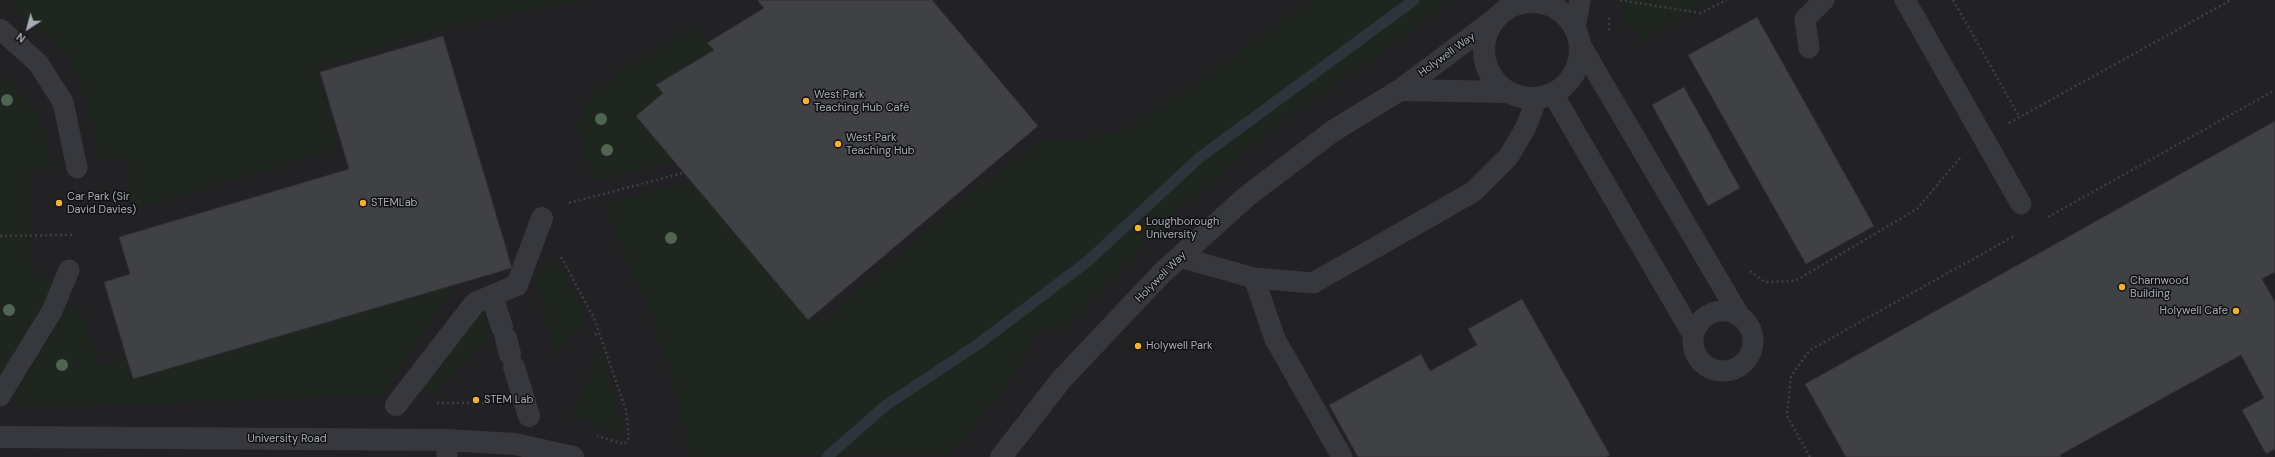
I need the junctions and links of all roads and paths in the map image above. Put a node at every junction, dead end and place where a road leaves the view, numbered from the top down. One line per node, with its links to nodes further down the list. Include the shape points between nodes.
1 (1580, 0): 12 (lane)
2 (1620, 0): 3 (path, via 1700,13)
3 (1727, 0)
4 (1824, 0): 14 (lane, via 1805,19)
5 (1905, 0): 20 (lane)
6 (1953, 0): 19 (path)
7 (2230, 0): 19 (path)
8 (1525, 2): 10 (street, via 1508,8); 12 (street, via 1539,2 1554,7 1566,16)
9 (1609, 15): 13 (path)
10 (1495, 20): 15 (street, Holywell Way); 17 (street, via 1485,44 1487,66 1495,81)
11 (0, 29): 21 (lane, via 38,62 63,102)
12 (1578, 36): 18 (street, via 1580,59 1575,73 1566,85); 34 (lane)
13 (1609, 38)
14 (1809, 48)
15 (1400, 90): 17 (street, Holywell Way); 29 (street, Holywell Way, via 1333,131 1246,197)
16 (2275, 90): 25 (path)
17 (1508, 92): 18 (street, via 1522,97)
18 (1545, 96): 32 (lane, via 1509,156 1473,192 1313,283); 37 (lane)
19 (2020, 118): 20 (path)
20 (1983, 137): 23 (lane); 31 (path, via 1964,153 1917,209 1795,281 1765,282)
21 (77, 168)
22 (683, 173): 24 (path, via 570,203)
23 (2021, 204)
24 (542, 218): 33 (street, via 517,285)
25 (2046, 218)
26 (2018, 234): 46 (path, via 1810,350 1791,376 1787,416)
27 (72, 235): 28 (path)
28 (0, 236)
29 (1179, 257): 32 (lane); 43 (street, Holywell Way, via 1061,380)
30 (70, 270): 38 (lane, via 52,311)
31 (1748, 270)
32 (1254, 278): 45 (lane, via 1275,339)
33 (492, 296): 39 (street, via 474,303); 40 (street)
34 (1739, 315): 37 (lane, via 1720,310 1711,313 1697,326); 37 (lane, via 1747,321 1754,342 1752,353 1735,369 1724,372 1713,370 1703,364 1696,355)
35 (599, 332): 36 (path)
36 (595, 335)
37 (1693, 335)
38 (0, 396)
39 (396, 405)
40 (529, 416)
41 (0, 437): 42 (street, University Road)
42 (447, 448): 44 (street, University Road, via 515,444)
43 (1004, 455)
44 (573, 457)
45 (1342, 457)
46 (1810, 457)

